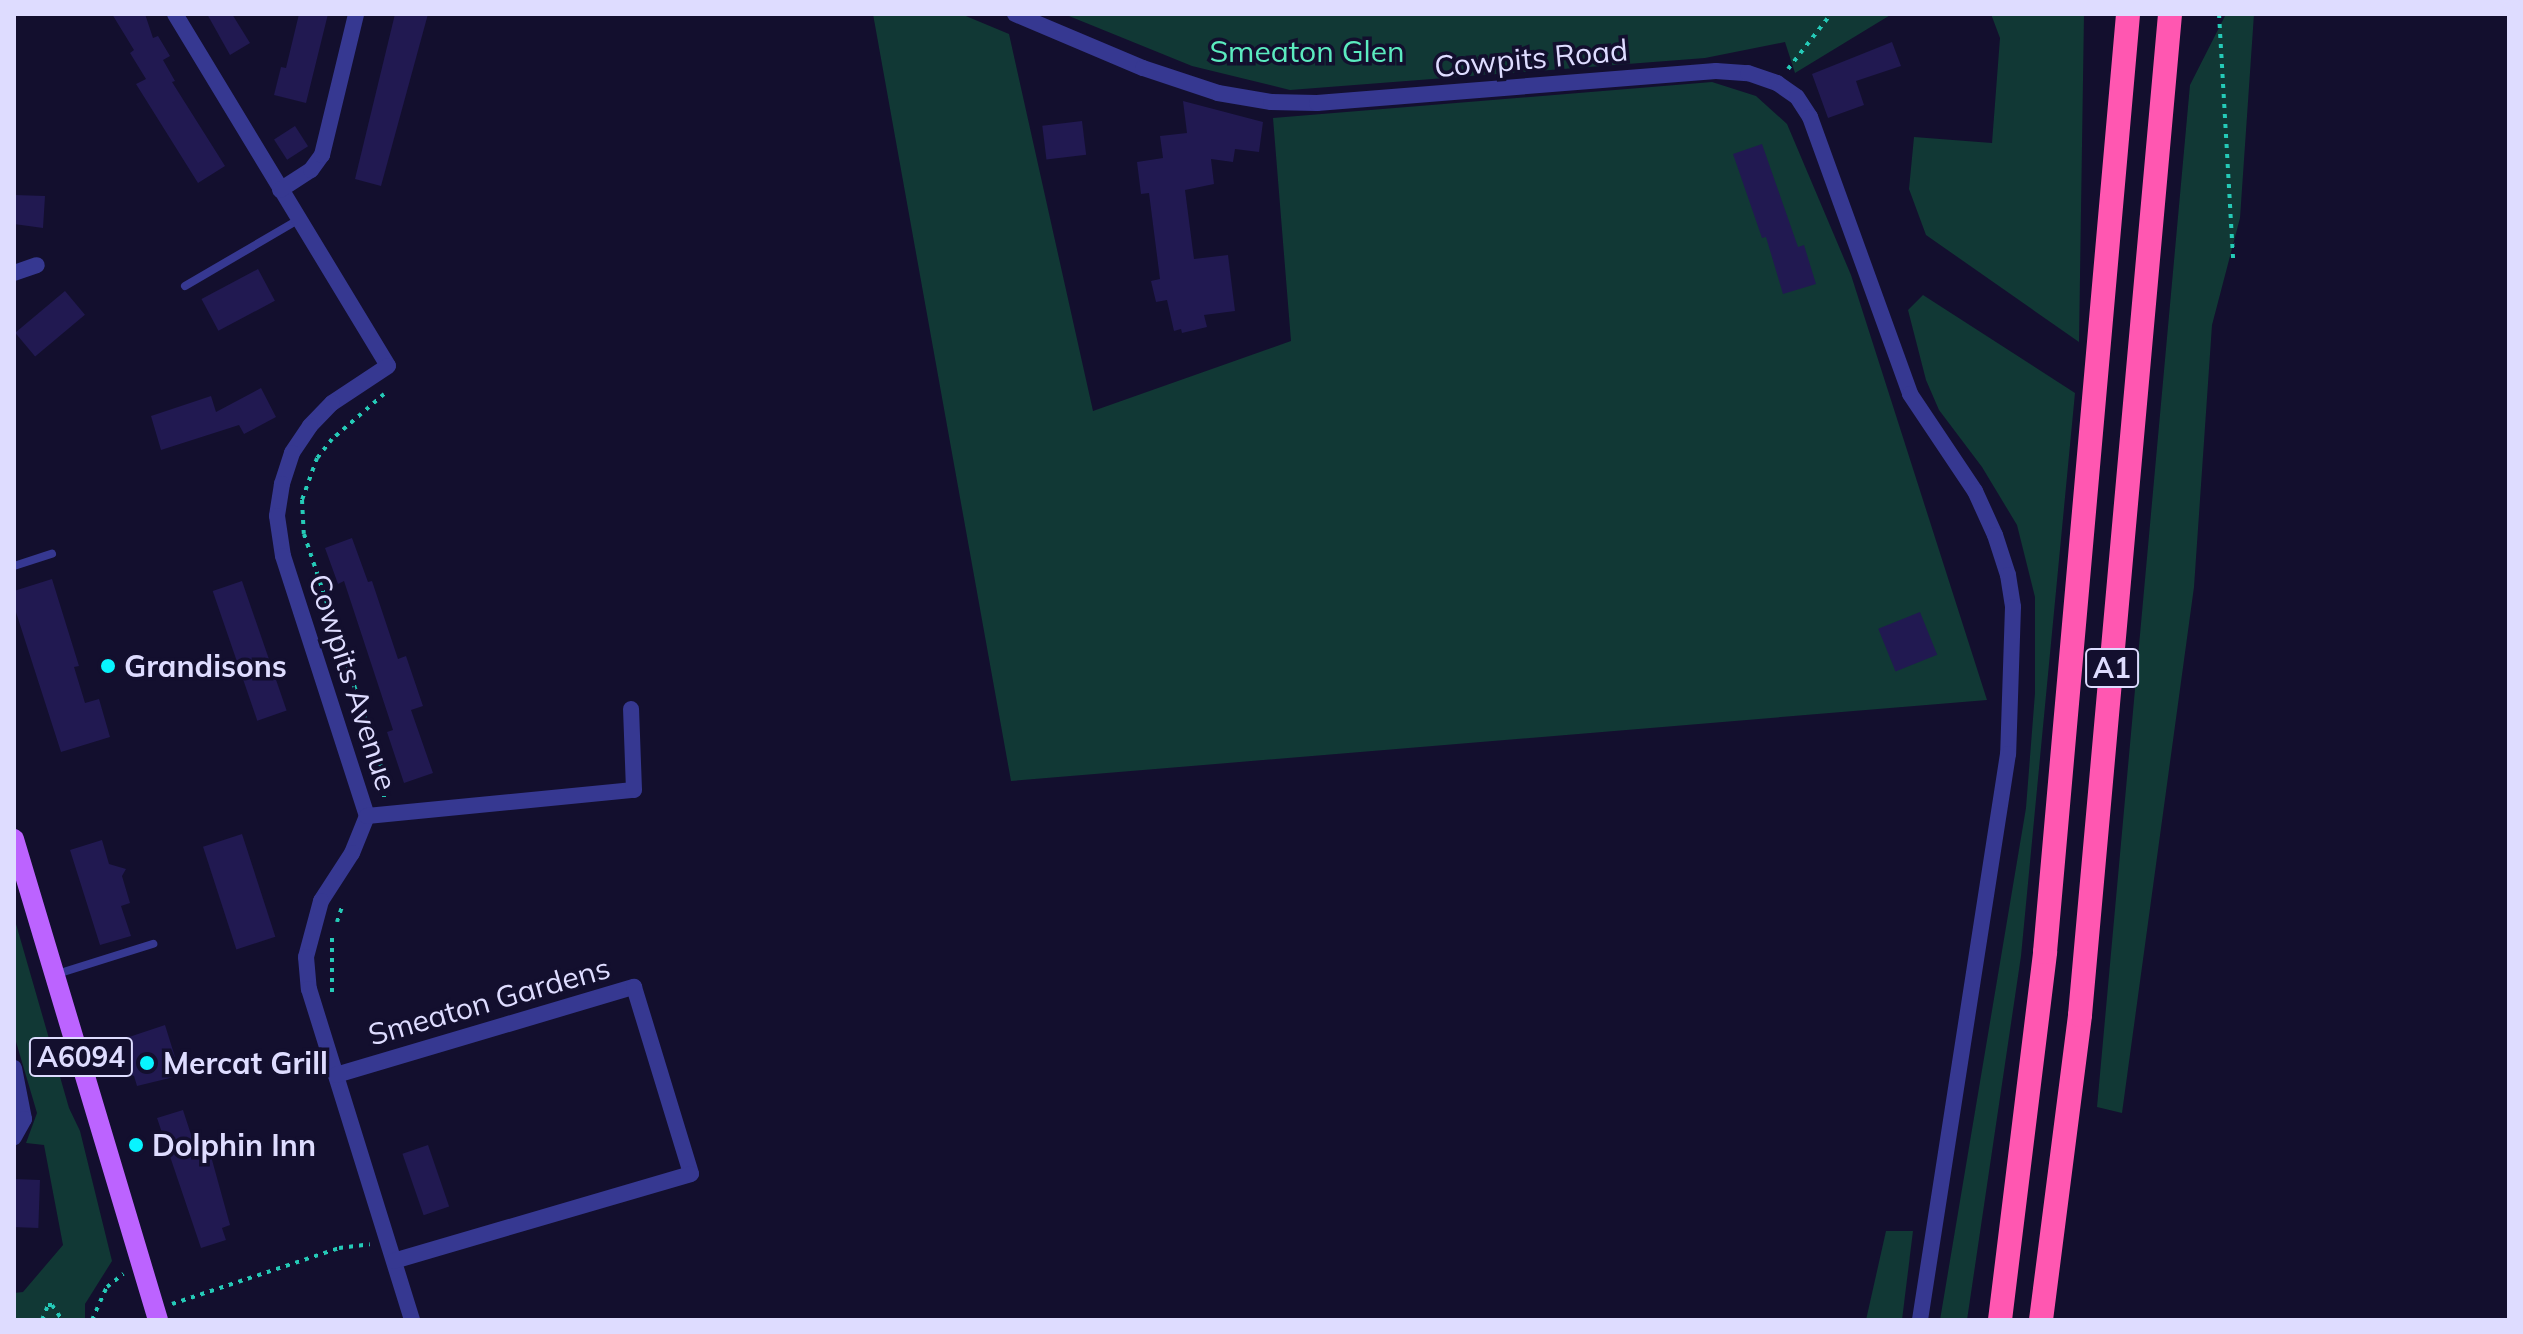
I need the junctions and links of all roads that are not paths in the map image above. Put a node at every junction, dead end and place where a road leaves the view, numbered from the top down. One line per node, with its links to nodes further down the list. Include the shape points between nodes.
1 (175, 14): 6 (street)
2 (356, 14): 6 (street, via 322,155 311,170)
3 (1015, 14): 24 (street, Cowpits Road, via 1143,68 1218,93 1271,102 1317,103 1716,71 1748,73 1797,97 1810,117 1910,394 1975,491 1995,535 2013,607 2008,754)
4 (2128, 14): 25 (highway, A1, via 2045,952)
5 (2170, 14): 26 (highway, A1, via 2080,1015)
6 (280, 190): 7 (street)
7 (298, 220): 10 (lane); 14 (street, Cowpits Avenue, via 388,366 332,403 310,426 292,453 277,516 283,556)
8 (37, 265): 9 (street)
9 (14, 273)
10 (185, 286)
11 (52, 554): 12 (lane)
12 (14, 566)
13 (631, 709): 14 (street, via 634,790)
14 (367, 816): 19 (street, Cowpits Avenue, via 352,853 321,901 306,957 309,989)
15 (14, 839): 17 (main road, A6094)
16 (153, 944): 17 (lane)
17 (56, 974): 22 (main road, A6094)
18 (14, 1068): 20 (street, via 24,1119)
19 (336, 1075): 21 (street, Cowpits Avenue); 21 (street, Smeaton Gardens, via 634,987 691,1174)
20 (14, 1137)
21 (394, 1261): 23 (street, Cowpits Avenue)
22 (157, 1315)
23 (412, 1320)
24 (1920, 1320)
25 (2000, 1320)
26 (2041, 1320)

